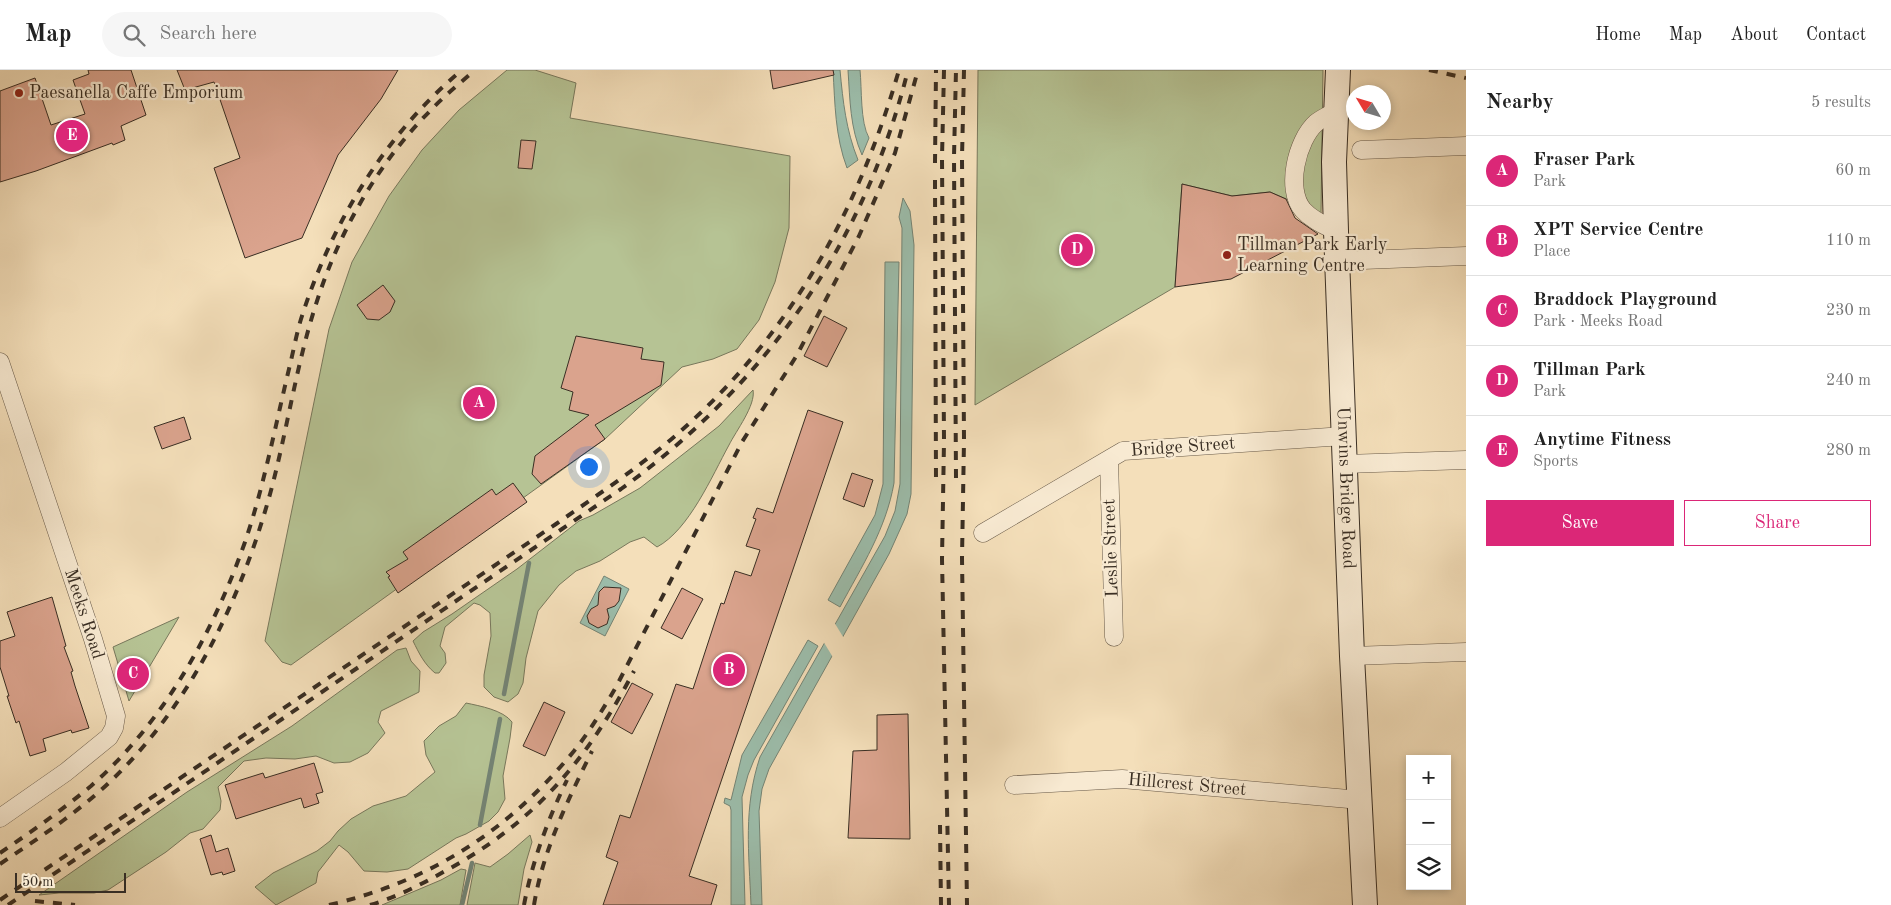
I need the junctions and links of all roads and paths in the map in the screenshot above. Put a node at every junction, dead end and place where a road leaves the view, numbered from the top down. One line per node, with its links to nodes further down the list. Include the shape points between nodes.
1 (1338, 70): 2 (main road, Unwins Bridge Road)
2 (1336, 111): 5 (main road, Unwins Bridge Road); 5 (street, via 1316,123 1304,139 1297,156 1295,174 1301,208 1312,219)
3 (1466, 146): 4 (street)
4 (1361, 150)
5 (1336, 231): 7 (main road, Unwins Bridge Road)
6 (1466, 256): 7 (street)
7 (1337, 261): 9 (main road, Unwins Bridge Road)
8 (0, 362): 19 (street, Meeks Road, via 116,716 109,737)
9 (1344, 436): 10 (street, Bridge Street, via 1123,451); 12 (main road, Unwins Bridge Road)
10 (1108, 460): 13 (street, Bridge Street); 14 (street, Leslie Street)
11 (1466, 460): 12 (street)
12 (1346, 464): 16 (main road, Unwins Bridge Road)
13 (983, 534)
14 (1114, 637)
15 (1466, 652): 16 (street)
16 (1352, 656): 18 (main road, Unwins Bridge Road)
17 (1014, 785): 18 (street, Hillcrest Street, via 1122,779)
18 (1360, 800): 20 (main road, Unwins Bridge Road)
19 (0, 818)
20 (1365, 905)

